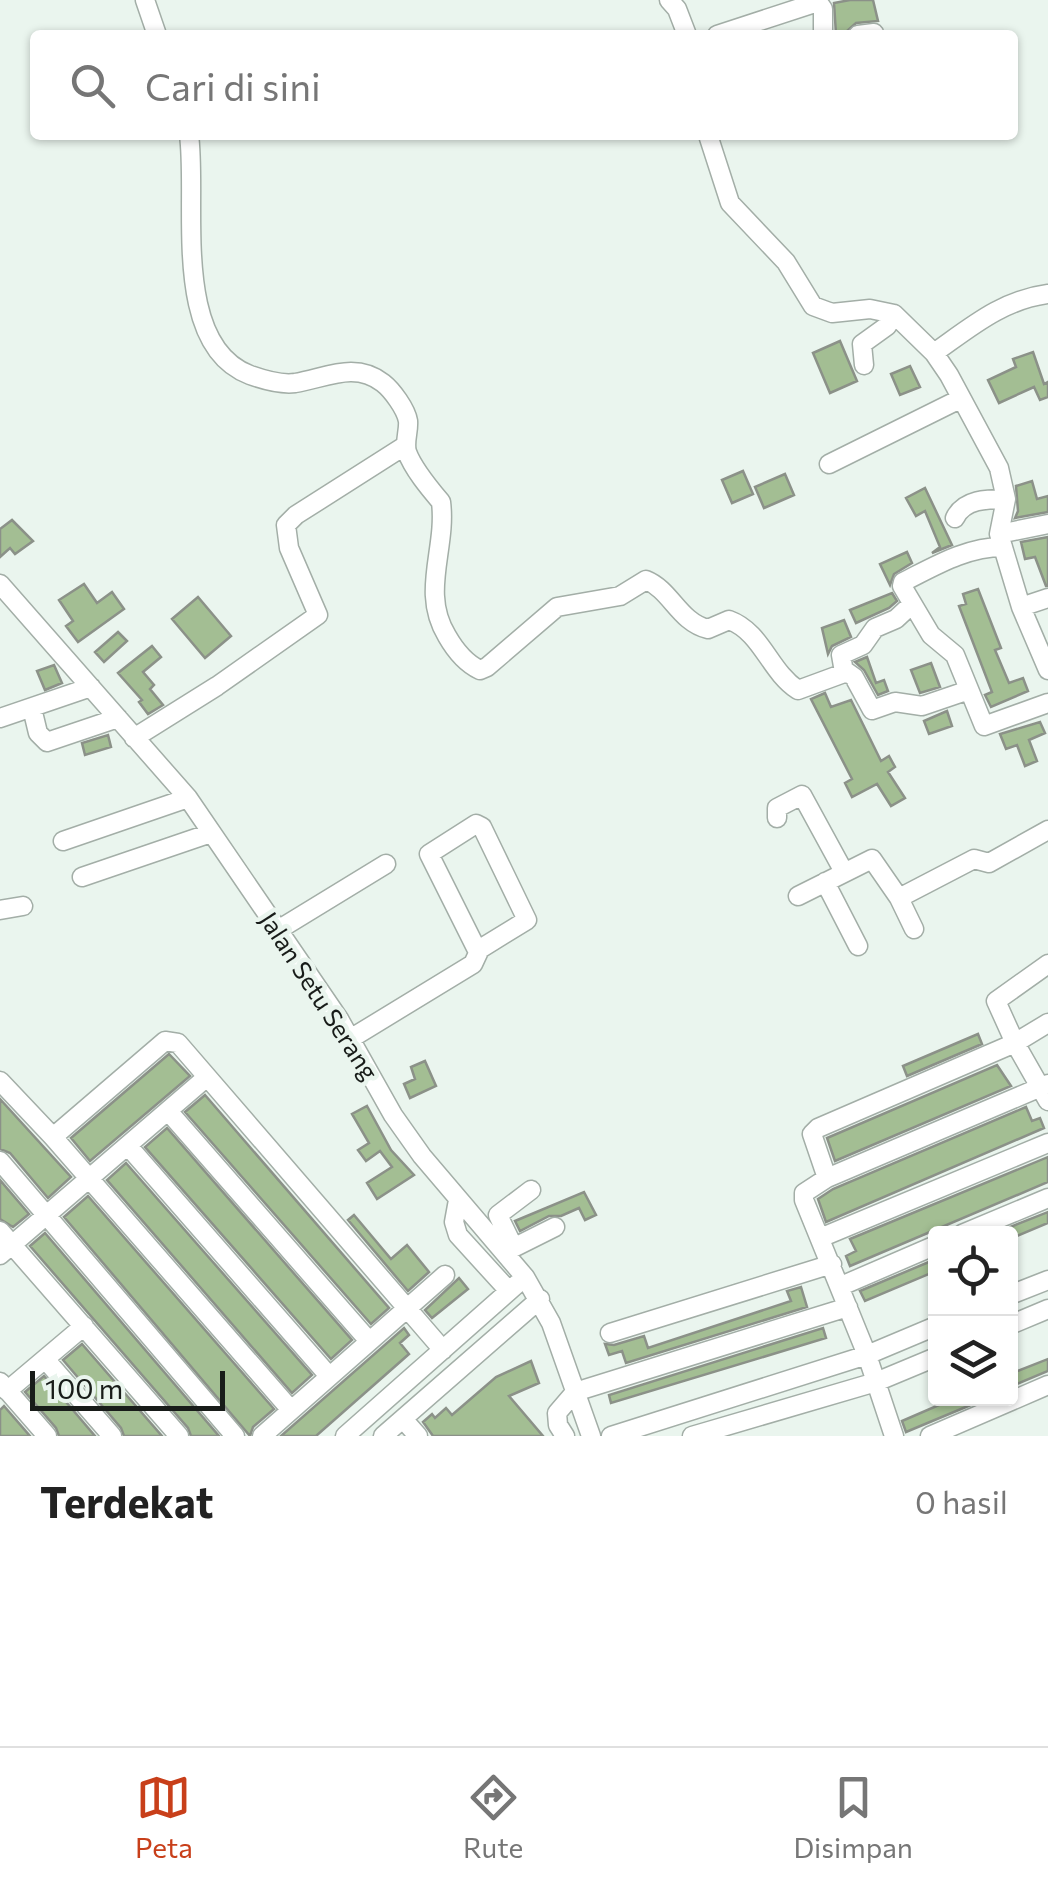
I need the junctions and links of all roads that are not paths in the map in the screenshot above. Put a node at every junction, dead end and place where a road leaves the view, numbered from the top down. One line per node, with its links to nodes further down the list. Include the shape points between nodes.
1 (145, 0): 3 (street)
2 (668, 0): 4 (street)
3 (156, 30)
4 (685, 30)
5 (732, 30): 6 (street, via 818,2)
6 (823, 30)
7 (189, 140): 14 (street, via 191,269 215,348 232,366 262,380 286,384 350,370 375,377 407,418)
8 (710, 140): 10 (street, via 730,203 786,262 812,306 832,313 870,308)
9 (1048, 294): 11 (street, via 990,312)
10 (894, 314): 11 (street); 12 (street, via 862,344)
11 (934, 353): 13 (street)
12 (864, 365)
13 (960, 399): 15 (street); 16 (street, via 1000,468)
14 (406, 445): 25 (street, via 441,502 434,609 453,646 474,668 487,667 557,607 620,596 652,580 694,625 708,630 729,620 745,628 796,690); 32 (street, via 286,525 288,548 318,615)
15 (829, 464)
16 (1006, 499): 17 (street, via 970,504); 19 (street)
17 (955, 518)
18 (1048, 524): 19 (street)
19 (1001, 540): 22 (street, via 903,582); 23 (street)
20 (0, 584): 26 (street, Jalan Setu Serang)
21 (1048, 598): 23 (street)
22 (911, 605): 25 (street, via 841,656); 27 (street, via 954,655)
23 (1021, 608): 24 (street)
24 (1048, 670)
25 (844, 672): 27 (street, via 854,677 872,710 895,702 922,706)
26 (91, 688): 29 (street); 31 (street, Jalan Setu Serang)
27 (970, 690): 28 (street, via 984,726)
28 (1048, 703)
29 (32, 708): 30 (street); 31 (street, via 47,742)
30 (0, 718)
31 (118, 718): 32 (street, Jalan Setu Serang)
32 (134, 738): 33 (street, Jalan Setu Serang)
33 (188, 798): 36 (street, Jalan Setu Serang); 37 (street)
34 (777, 818): 39 (street, via 777,808 802,795)
35 (1048, 830): 43 (street, via 988,864 974,859)
36 (211, 833): 40 (street); 47 (street, Jalan Setu Serang)
37 (63, 840)
38 (386, 864): 47 (street)
39 (844, 872): 41 (street); 43 (street, via 872,859)
40 (82, 877)
41 (825, 882): 42 (street); 48 (street)
42 (798, 896)
43 (899, 898): 46 (street)
44 (23, 906): 45 (street)
45 (0, 910)
46 (914, 929)
47 (278, 930): 52 (street, Jalan Setu Serang)
48 (858, 946)
49 (478, 952): 49 (street, via 429,854 476,824 526,920); 52 (street, via 473,964)
50 (1048, 964): 53 (street, via 996,1000)
51 (1048, 1023): 53 (street)
52 (350, 1039): 66 (street, Jalan Setu Serang, via 393,1115)
53 (1015, 1043): 56 (street); 62 (street, via 818,1128 812,1142)
54 (207, 1077): 57 (street); 58 (street, via 178,1042 166,1040); 83 (street)
55 (0, 1081): 58 (street)
56 (1045, 1091): 62 (street)
57 (168, 1111): 60 (street); 89 (street)
58 (53, 1137): 63 (street)
59 (1048, 1142): 70 (street)
60 (128, 1146): 63 (street); 94 (street)
61 (0, 1161): 67 (street)
62 (827, 1178): 70 (street, via 804,1193)
63 (90, 1179): 67 (street); 101 (street)
64 (532, 1190): 73 (street, via 498,1215)
65 (1048, 1198): 68 (street)
66 (458, 1200): 73 (street, Jalan Setu Serang); 79 (street, via 458,1235)
67 (48, 1216): 71 (street); 107 (street)
68 (981, 1226)
69 (555, 1227): 73 (street)
70 (820, 1238): 74 (street)
71 (4, 1244): 86 (street)
72 (928, 1248): 78 (street)
73 (508, 1249): 76 (street, Jalan Setu Serang)
74 (832, 1264): 78 (street); 88 (street)
75 (445, 1275): 83 (street)
76 (526, 1277): 79 (street); 81 (street, Jalan Setu Serang)
77 (1048, 1280): 80 (street)
78 (840, 1286): 82 (street)
79 (508, 1291): 90 (street)
80 (1018, 1292)
81 (540, 1299): 99 (street, Jalan Setu Serang); 100 (street)
82 (848, 1307): 91 (street); 99 (street)
83 (407, 1308): 89 (street); 90 (street)
84 (1048, 1308): 85 (street)
85 (1018, 1321)
86 (84, 1326): 92 (street); 106 (street)
87 (928, 1329): 91 (street)
88 (610, 1333)
89 (369, 1341): 94 (street)
90 (443, 1350): 95 (street)
91 (867, 1355): 96 (street); 114 (street)
92 (45, 1359): 98 (street); 105 (street)
93 (928, 1360): 96 (street)
94 (329, 1376): 101 (street)
95 (407, 1382): 100 (street); 109 (street)
96 (876, 1382): 115 (street); 116 (street)
97 (1048, 1385): 103 (street)
98 (4, 1386): 104 (street)
99 (576, 1392): 112 (street, via 556,1416); 113 (street, Jalan Setu Serang)
100 (424, 1400): 102 (street)
101 (290, 1410): 108 (street)
102 (403, 1419): 110 (street); 111 (street)
103 (942, 1434)
104 (46, 1436)
105 (112, 1436)
106 (179, 1436)
107 (235, 1436)
108 (262, 1436)
109 (345, 1436)
110 (383, 1436)
111 (418, 1436)
112 (565, 1436)
113 (591, 1436)
114 (611, 1436)
115 (692, 1436)
116 (894, 1436)

